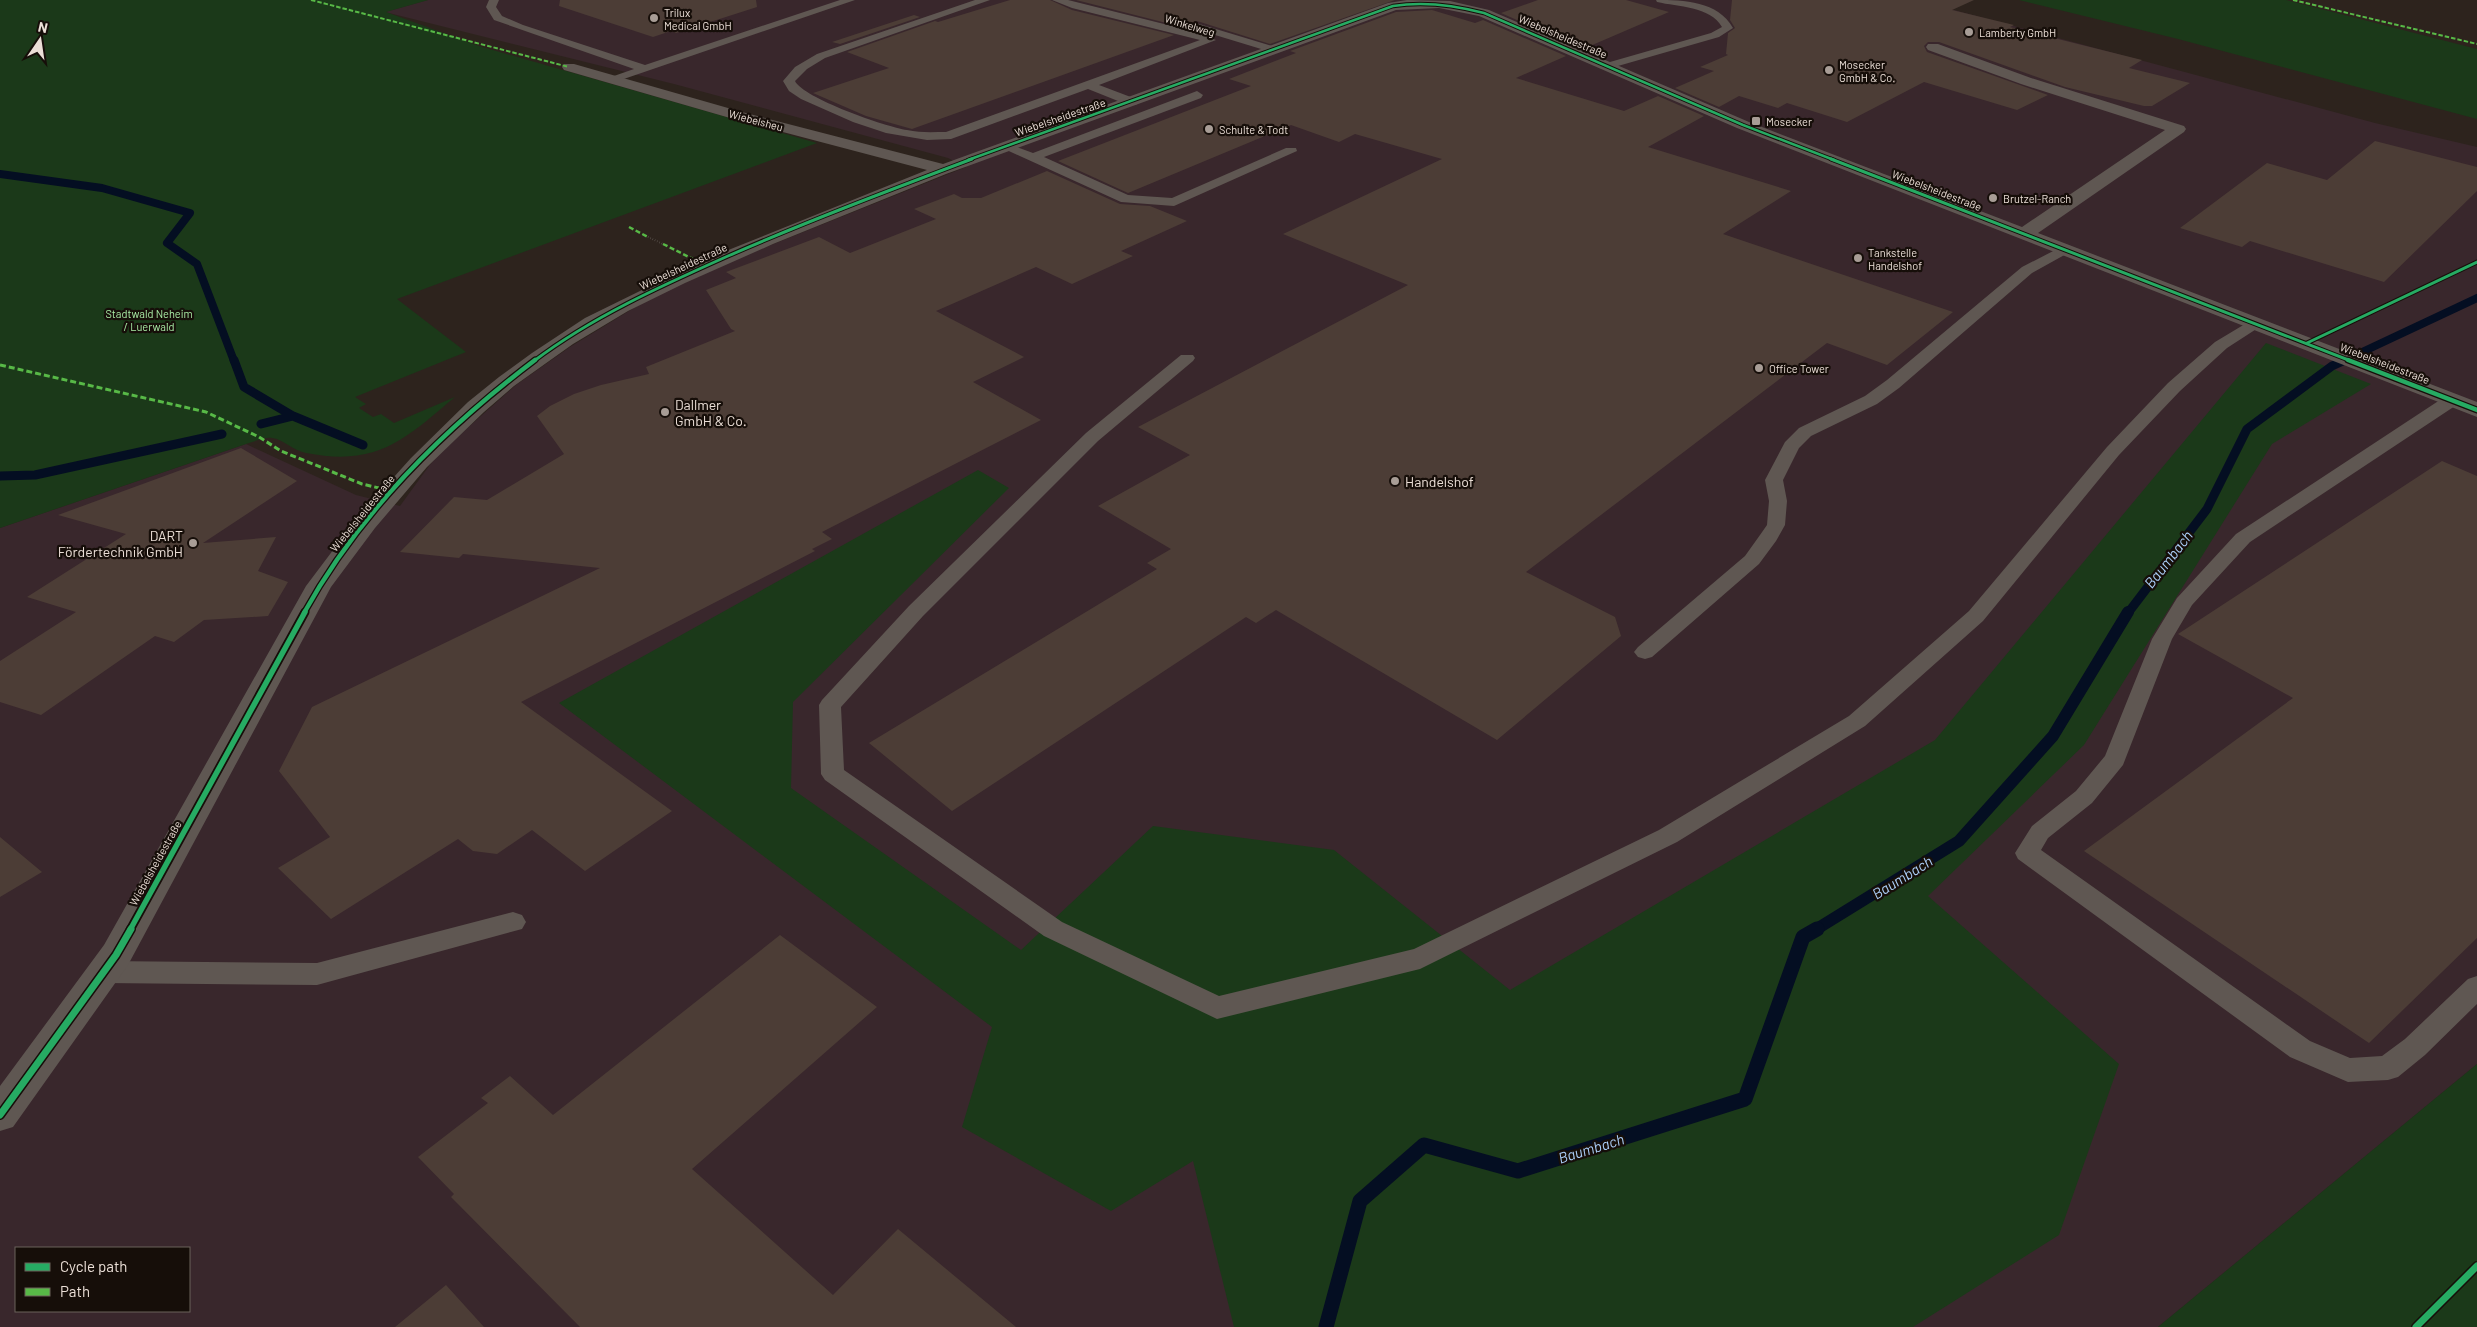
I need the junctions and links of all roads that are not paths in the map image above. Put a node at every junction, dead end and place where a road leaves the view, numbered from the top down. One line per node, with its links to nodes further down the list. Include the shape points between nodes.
1 (494, 0): 12 (lane, via 491,7 498,18)
2 (850, 0): 12 (lane)
3 (986, 0): 14 (lane, via 821,56 805,64 789,81 793,89 805,96 890,133 927,138 947,136)
4 (1057, 0): 14 (lane, via 1111,16 1164,25 1210,40)
5 (1661, 0): 10 (lane, via 1715,13 1725,20 1728,28)
6 (1411, 2): 9 (street, Wiebelsheidestraße); 10 (street, Wiebelsheidestraße, via 1456,5 1484,12)
7 (1138, 9): 9 (lane, Winkelweg)
8 (1934, 48): 21 (street, via 2178,129)
9 (1271, 49): 16 (street, Wiebelsheidestraße)
10 (1607, 66): 21 (street, Wiebelsheidestraße, via 1743,125)
11 (569, 68): 13 (street, Wiebelsheu)
12 (643, 68): 13 (lane)
13 (615, 79): 20 (street, Wiebelsheu)
14 (1090, 85): 16 (lane)
15 (1197, 95): 19 (lane)
16 (1132, 102): 17 (street, Wiebelsheidestraße)
17 (1006, 147): 19 (lane); 20 (street, Wiebelsheidestraße)
18 (1291, 150): 19 (lane, via 1174,202 1126,199)
19 (1033, 157)
20 (943, 170): 29 (street, Wiebelsheidestraße, via 741,250 636,299 539,357 464,417 374,512 319,586 116,955)
21 (2023, 235): 22 (street, Wiebelsheidestraße)
22 (2063, 250): 23 (street, Wiebelsheidestraße); 27 (lane, via 2028,270 1871,400 1804,432 1791,446 1774,480 1778,501 1776,525 1770,537 1752,560)
23 (2255, 323): 24 (lane, via 2221,345 2174,387 2113,450 1976,616 1857,721 1668,836 1420,958 1217,1008 1053,929 833,774 831,735 830,705 916,611 1092,437); 25 (street, Wiebelsheidestraße)
24 (1187, 358)
25 (2452, 400): 26 (street, Wiebelsheidestraße); 30 (lane, via 2243,538 2184,602 2162,639 2115,759 2084,797 2040,832 2027,853 2300,1049 2348,1070 2388,1068 2415,1047)
26 (2477, 410)
27 (1645, 652)
28 (513, 922): 29 (lane, via 317,974)
29 (103, 972): 31 (street, Wiebelsheidestraße)
30 (2477, 987)
31 (0, 1115)

